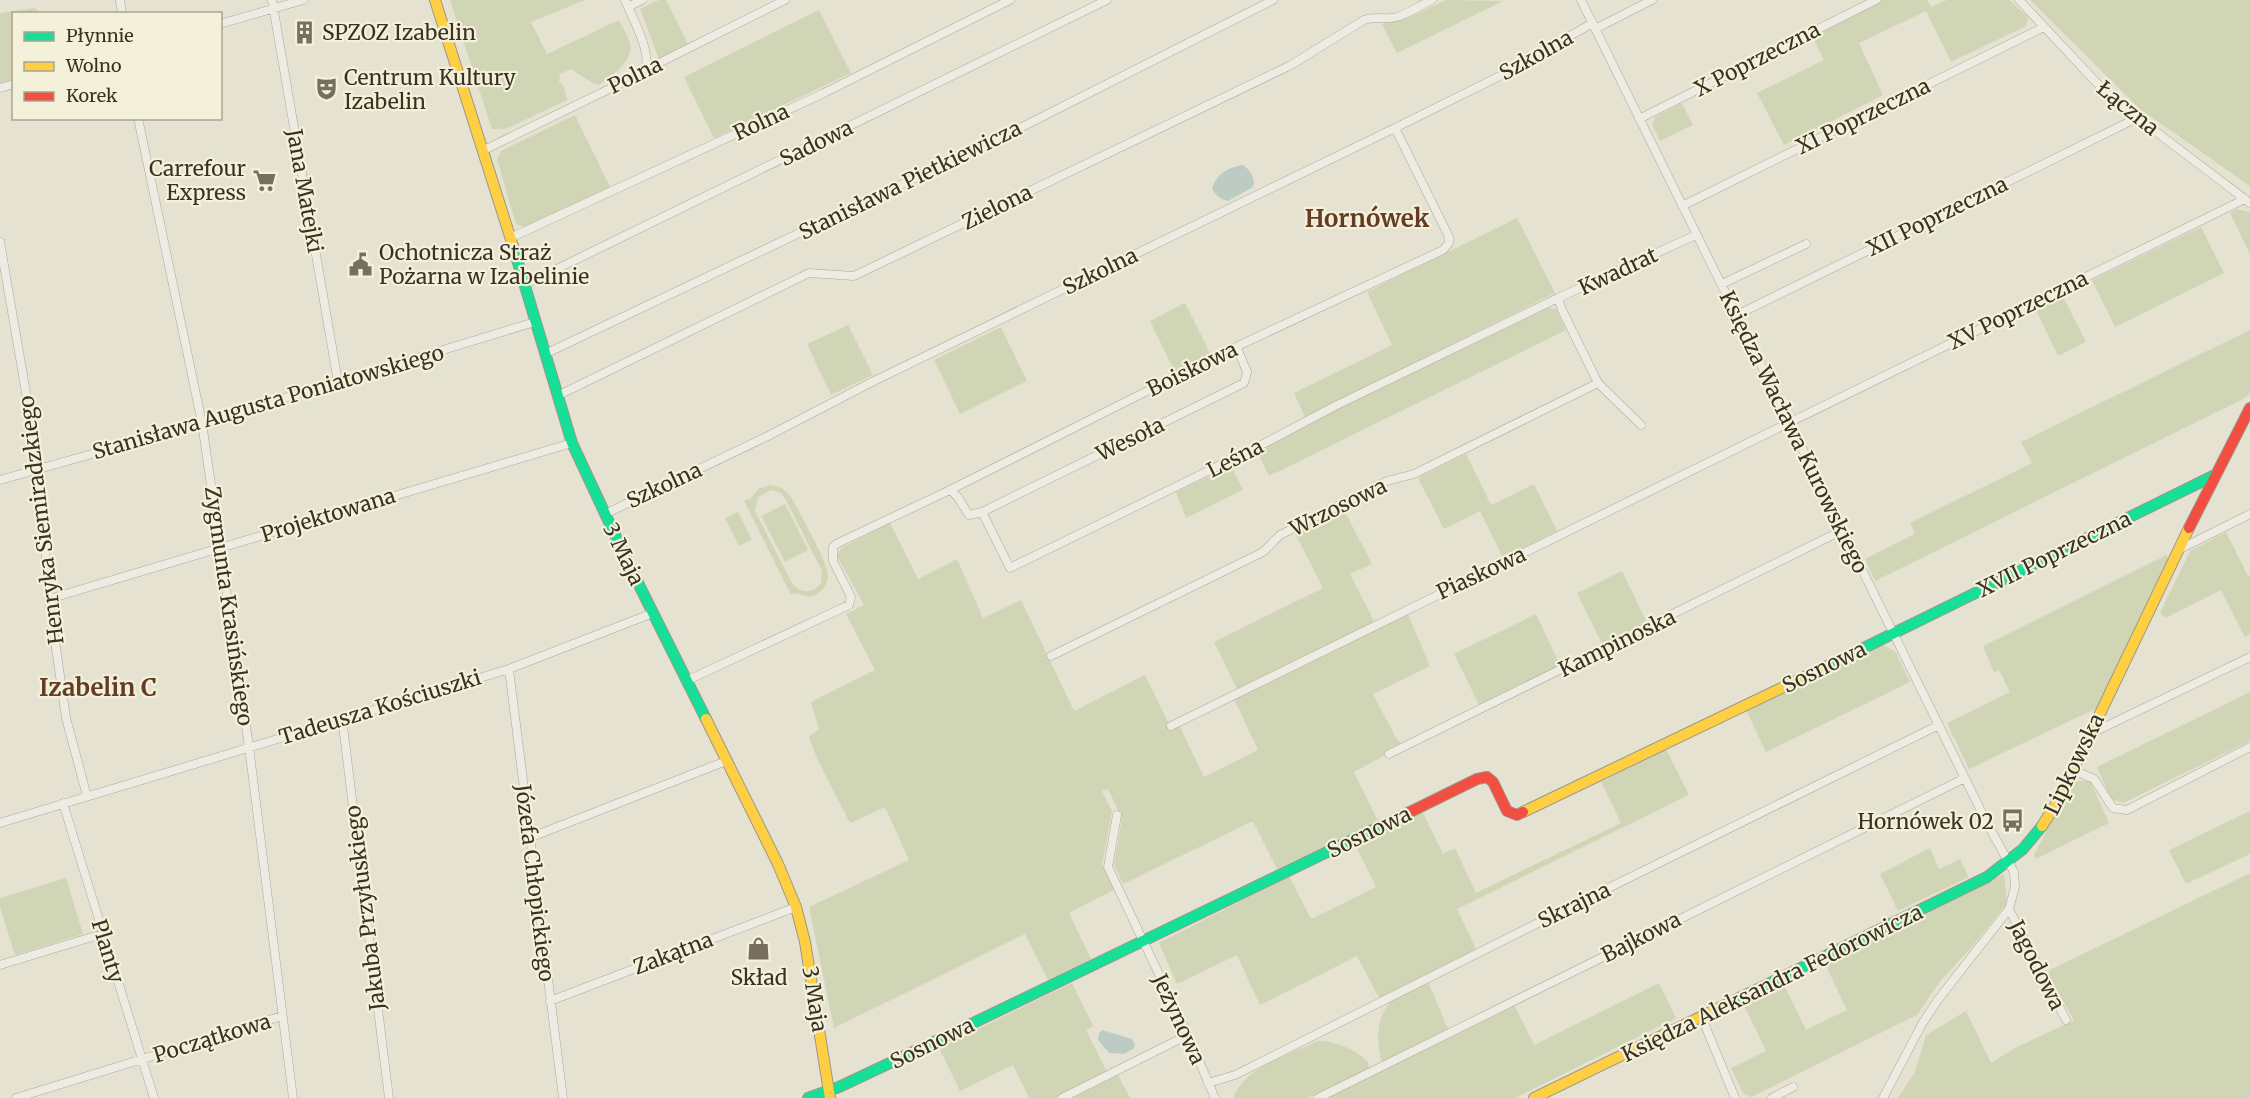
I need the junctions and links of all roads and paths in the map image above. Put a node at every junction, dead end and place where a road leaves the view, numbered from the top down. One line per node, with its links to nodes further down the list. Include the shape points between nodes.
1 (303, 0): 14 (street)
2 (435, 0): 23 (street, 3 Maja)
3 (642, 0): 13 (street)
4 (785, 0): 18 (street, Polna)
5 (1010, 0): 27 (street, Rolna, via 822,94)
6 (1107, 0): 31 (street, Sadowa)
7 (1273, 0): 36 (street, Stanisława Pietkiewicza, via 1018,129)
8 (1432, 0): 39 (street, Zielona, via 1398,17 1364,20 1291,65 854,276 809,273)
9 (1581, 0): 16 (street, Księdza Wacława Kurowskiego)
10 (1652, 0): 16 (street, Szkolna)
11 (1875, 0): 20 (street, X Poprzeczna)
12 (2019, 0): 17 (street, Łączna)
13 (627, 3): 18 (street, via 644,47)
14 (273, 4): 15 (street); 37 (street, Jana Matejki)
15 (222, 23)
16 (1594, 26): 20 (street, Księdza Wacława Kurowskiego); 22 (street, Szkolna)
17 (2044, 27): 19 (street, Łączna, via 2109,96); 25 (street, XI Poprzeczna)
18 (646, 67): 23 (street, Polna, via 634,77)
19 (2137, 118): 24 (street, Łączna); 33 (street, XII Poprzeczna)
20 (1639, 119): 25 (street, Księdza Wacława Kurowskiego)
21 (138, 120): 42 (street, Zygmunta Krasińskiego)
22 (1395, 128): 35 (street, Boiskowa, via 1449,243 1443,250); 50 (street, Szkolna)
23 (484, 150): 27 (street, 3 Maja)
24 (2248, 201): 41 (street, XV Poprzeczna)
25 (1682, 206): 26 (street, Księdza Wacława Kurowskiego)
26 (1696, 235): 30 (street, Księdza Wacława Kurowskiego); 32 (street, Kwadrat)
27 (510, 238): 31 (street, 3 Maja)
28 (0, 242): 45 (street, Henryka Siemiradzkiego)
29 (1806, 244): 30 (street)
30 (1722, 284): 33 (street, Księdza Wacława Kurowskiego)
31 (524, 285): 34 (street, 3 Maja)
32 (1558, 298): 38 (street, Kwadrat); 49 (street, Leśna, via 1010,568)
33 (1737, 315): 41 (street, Księdza Wacława Kurowskiego)
34 (535, 322): 36 (street, 3 Maja); 37 (street, Stanisława Augusta Poniatowskiego)
35 (1237, 348): 48 (street, Boiskowa); 49 (street, Wesoła, via 1247,372 1244,383)
36 (545, 354): 39 (street, 3 Maja)
37 (338, 382): 42 (street, Stanisława Augusta Poniatowskiego)
38 (1598, 383): 43 (street, Kwadrat); 58 (street, Wrzosowa, via 1414,474 1387,481 1280,534 1263,552)
39 (557, 396): 44 (street, 3 Maja)
40 (2250, 408): 46 (street, Lipkowska)
41 (1791, 421): 52 (street, Księdza Wacława Kurowskiego); 64 (street, Piaskowa)
42 (202, 423): 45 (street, Stanisława Augusta Poniatowskiego); 53 (street, Zygmunta Krasińskiego)
43 (1641, 425)
44 (572, 443): 50 (street, 3 Maja); 53 (street, Projektowana)
45 (39, 468): 47 (street, Stanisława Augusta Poniatowskiego); 55 (street, Henryka Siemiradzkiego)
46 (2215, 475): 54 (street, Lipkowska); 57 (street, XVII Poprzeczna)
47 (0, 480)
48 (950, 490): 49 (street, via 969,515); 61 (street, Boiskowa, via 833,547 833,561 851,597 849,605)
49 (982, 512)
50 (605, 514): 56 (street, 3 Maja)
51 (2250, 514): 54 (street)
52 (1843, 530): 57 (street, Księdza Wacława Kurowskiego); 68 (street, Kampinoska)
53 (221, 547): 55 (street, Projektowana); 66 (street, Zygmunta Krasińskiego)
54 (2178, 550): 65 (street, Lipkowska)
55 (49, 599): 72 (street, Henryka Siemiradzkiego, via 66,718)
56 (653, 613): 60 (street, Tadeusza Kościuszki); 61 (street, 3 Maja)
57 (1894, 632): 63 (street, Księdza Wacława Kurowskiego); 81 (street, Sosnowa, via 1517,815 1507,812 1493,782 1487,777 1477,779)
58 (1051, 656)
59 (2250, 657): 65 (street)
60 (509, 669): 62 (street, Tadeusza Kościuszki); 76 (street, Józefa Chłopickiego)
61 (686, 681): 69 (street, 3 Maja)
62 (342, 718): 66 (street, Tadeusza Kościuszki); 95 (street, Jakuba Przyłuskiego)
63 (1939, 725): 71 (street, Księdza Wacława Kurowskiego); 89 (street, Skrajna, via 1235,1075)
64 (1171, 726)
65 (2089, 734): 70 (street, Lipkowska)
66 (249, 747): 72 (street, Tadeusza Kościuszki); 84 (street, Zygmunta Krasińskiego)
67 (2250, 747): 70 (street, via 2127,810 2111,806 2094,779)
68 (1389, 754)
69 (726, 761): 76 (street); 78 (street, 3 Maja)
70 (2073, 770): 77 (street, Lipkowska, via 2039,833)
71 (1965, 778): 77 (street, Księdza Wacława Kurowskiego); 100 (street, Bajkowa)
72 (87, 796): 73 (street, Tadeusza Kościuszki)
73 (63, 803): 75 (street, Tadeusza Kościuszki); 80 (street, Planty)
74 (1118, 814): 81 (street, via 1108,867)
75 (0, 823)
76 (529, 838): 83 (street, Józefa Chłopickiego)
77 (2008, 863): 79 (street, via 2015,880); 85 (street, Księdza Aleksandra Fedorowicza, via 1972,885)
78 (796, 907): 83 (street, Zakątna); 91 (street, 3 Maja)
79 (2009, 909): 86 (street, Jagodowa); 104 (street, via 1937,1000)
80 (102, 934): 82 (street); 88 (street, Planty)
81 (1142, 940): 87 (street, Jeżynowa); 91 (street, Sosnowa)
82 (0, 965)
83 (550, 1001): 96 (street, Józefa Chłopickiego)
84 (282, 1016): 88 (street, Początkowa); 94 (street, Zygmunta Krasińskiego)
85 (1702, 1018): 101 (street, Księdza Aleksandra Fedorowicza); 102 (street)
86 (2066, 1020)
87 (1188, 1035): 89 (street, Jeżynowa); 98 (street)
88 (142, 1060): 92 (street, Początkowa); 93 (street, Planty)
89 (1208, 1083): 99 (street, Jeżynowa)
90 (1793, 1087): 103 (street)
91 (829, 1094): 97 (street, Sosnowa)
92 (16, 1098)
93 (154, 1098)
94 (293, 1098)
95 (389, 1098)
96 (563, 1098)
97 (808, 1098)
98 (1062, 1098)
99 (1215, 1098)
100 (1318, 1098)
101 (1534, 1098)
102 (1735, 1098)
103 (1772, 1098)
104 (1883, 1098)

